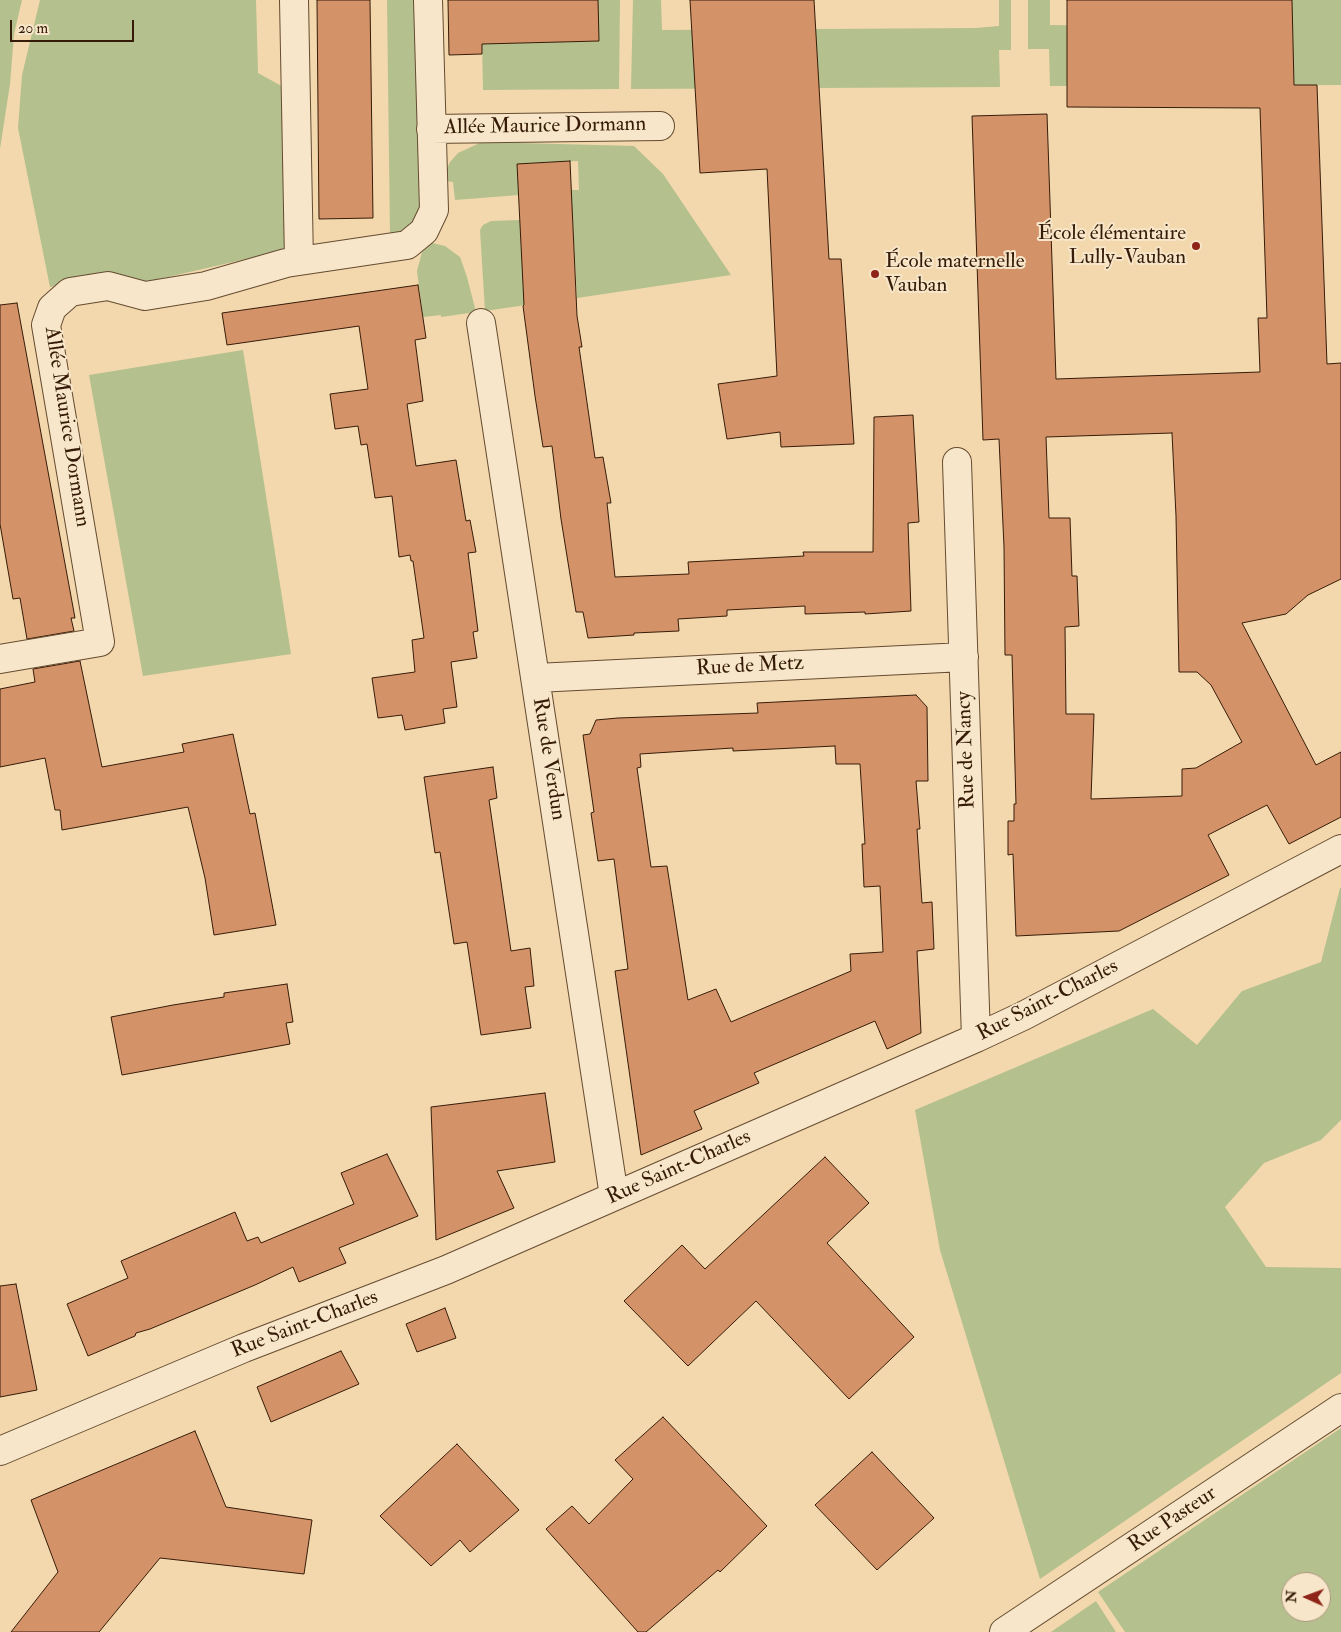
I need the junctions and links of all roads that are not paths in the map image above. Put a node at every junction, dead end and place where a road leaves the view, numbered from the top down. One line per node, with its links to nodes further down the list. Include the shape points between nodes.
1 (294, 0): 5 (street)
2 (428, 0): 4 (street, Allée Maurice Dormann)
3 (660, 126): 4 (street, Allée Maurice Dormann)
4 (431, 129): 5 (street, Allée Maurice Dormann, via 434,210 424,231 407,244)
5 (299, 261): 9 (street, Allée Maurice Dormann, via 206,286 145,296 108,286 70,292 52,308 46,325 100,642)
6 (482, 322): 10 (street, Rue de Verdun)
7 (958, 462): 8 (street, Rue de Nancy)
8 (964, 657): 10 (street, Rue de Metz); 12 (street, Rue de Nancy)
9 (0, 659)
10 (536, 678): 13 (street, Rue de Verdun)
11 (1341, 849): 12 (street, Rue Saint-Charles)
12 (976, 1038): 13 (street, Rue Saint-Charles)
13 (614, 1196): 15 (street, Rue Saint-Charles, via 446,1270 244,1348)
14 (1341, 1408): 16 (street, Rue Pasteur)
15 (0, 1451)
16 (1004, 1632)

